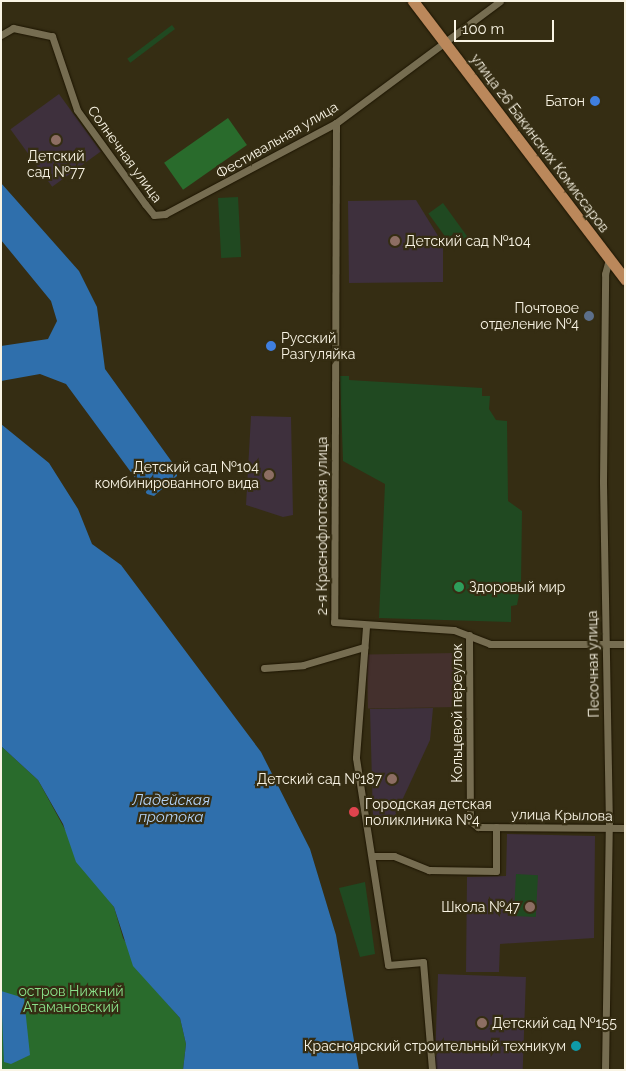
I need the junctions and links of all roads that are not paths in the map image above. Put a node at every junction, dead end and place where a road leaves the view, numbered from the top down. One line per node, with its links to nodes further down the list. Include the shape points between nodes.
1 (413, 1): 4 (main road, улица 26 Бакинских Комиссаров)
2 (500, 1): 4 (street, Фестивальная улица)
3 (1, 35): 6 (street, Солнечная улица, via 13,28 52,36 77,110 154,215)
4 (445, 43): 5 (street, Фестивальная улица); 7 (main road, улица 26 Бакинских Комиссаров)
5 (336, 123): 6 (street, Фестивальная улица); 9 (street, 2-я Краснофлотская улица, via 333,618 337,625)
6 (165, 214)
7 (609, 259): 8 (main road, улица 26 Бакинских Комиссаров); 11 (street, Песочная улица, via 605,274)
8 (625, 279)
9 (366, 627): 10 (street); 13 (street)
10 (469, 635): 11 (street, via 490,644); 15 (street, Кольцевой переулок)
11 (605, 644): 12 (street); 17 (street, Песочная улица)
12 (625, 644)
13 (364, 647): 14 (street, via 303,665); 19 (street, via 356,758)
14 (264, 668)
15 (470, 821): 16 (street, улица Крылова, via 478,827)
16 (496, 827): 17 (street, улица Крылова); 19 (street, via 496,871 429,870 394,856)
17 (609, 827): 18 (street, улица Крылова); 21 (street, Песочная улица)
18 (625, 828)
19 (372, 856): 20 (street, via 388,965 423,962)
20 (432, 1070)
21 (605, 1070)

